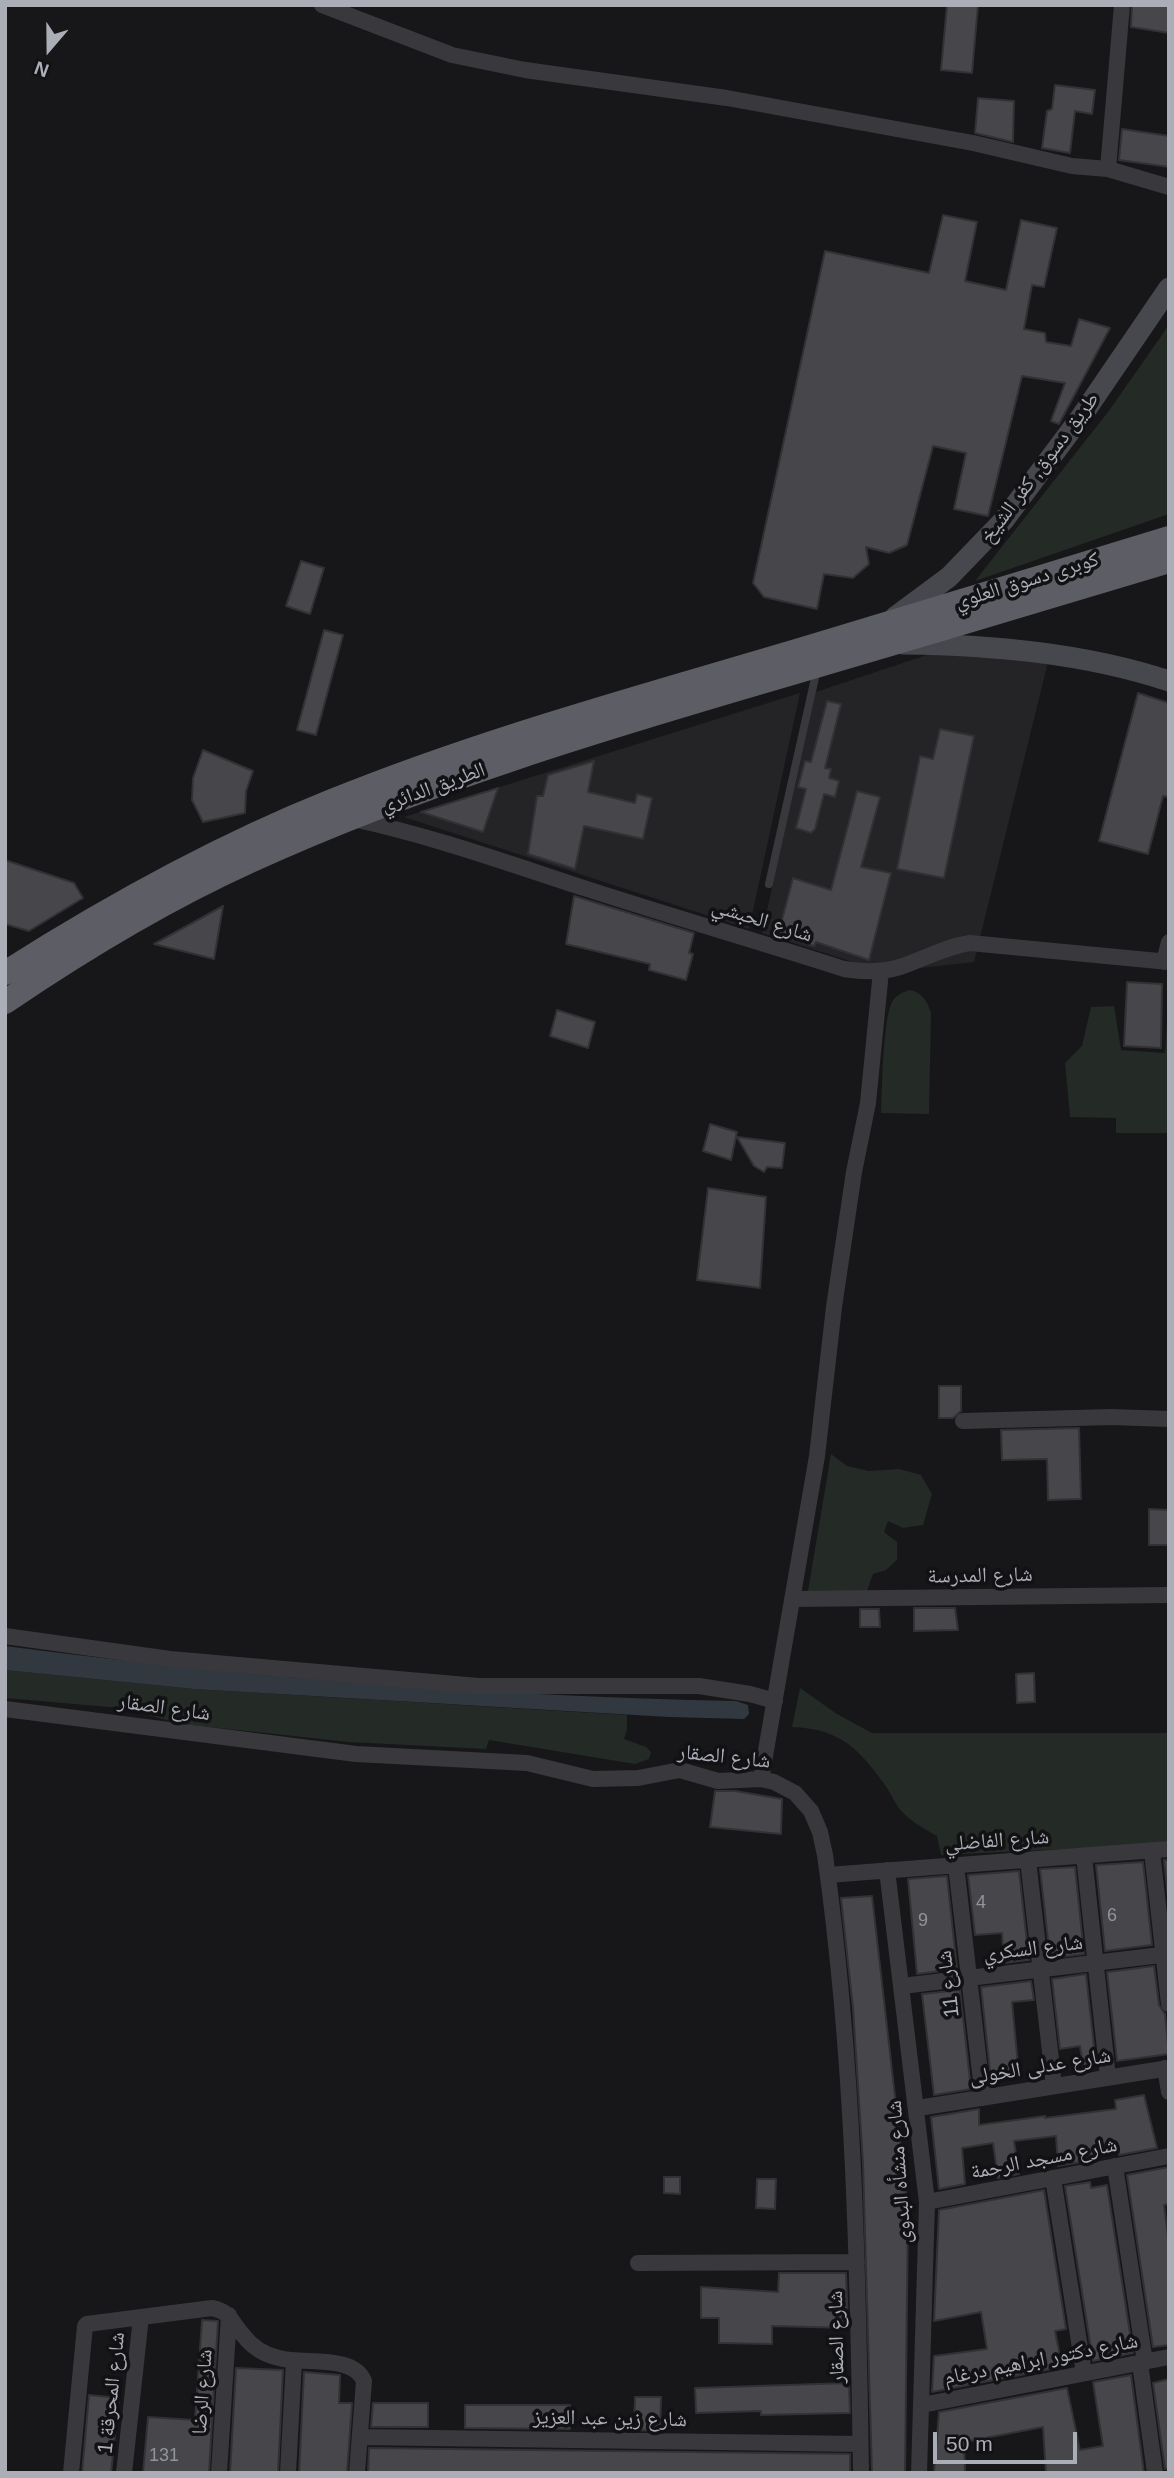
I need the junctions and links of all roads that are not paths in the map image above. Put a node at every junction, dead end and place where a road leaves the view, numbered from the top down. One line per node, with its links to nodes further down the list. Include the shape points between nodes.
1 (322, 5): 3 (street, via 452,55 525,70 727,98 1072,166)
2 (1122, 5): 3 (street)
3 (1108, 169): 4 (street)
4 (1169, 187)
5 (1169, 288): 8 (main road, طريق دسوق, كفر الشيخ, via 1004,520)
6 (1169, 538): 8 (highway, كوبرى دسوق العلوي)
7 (1169, 561): 8 (highway, كوبرى دسوق العلوي)
8 (888, 634): 9 (highway, الطريق الدائري); 10 (main road, via 1029,651); 16 (highway, الطريق الدائري, via 524,733 332,801 160,881)
9 (817, 666): 11 (highway, الطريق الدائري, via 569,740); 12 (lane)
10 (1169, 681)
11 (351, 818): 15 (street, شارع الحبشي, via 466,848 844,969); 17 (highway, الطريق الدائري, via 248,862 148,913)
12 (769, 884)
13 (1169, 942): 14 (street)
14 (1166, 962): 15 (street, شارع الحبشي, via 970,943)
15 (881, 971): 21 (street, via 868,1103)
16 (5, 973)
17 (5, 1002)
18 (1169, 1419): 19 (street)
19 (963, 1421)
20 (1169, 1595): 21 (street, شارع المدرسة)
21 (792, 1600): 23 (street)
22 (5, 1636): 23 (street, via 170,1659 478,1686 699,1686)
23 (775, 1701): 25 (street)
24 (5, 1709): 25 (street, شارع الصقار, via 356,1754 527,1763 593,1779 638,1779 680,1770 718,1781)
25 (761, 1779): 32 (street, شارع الصقار, via 795,1793 811,1811)
26 (1169, 1849): 27 (street, شارع الفاضلي)
27 (1152, 1851): 28 (street, شارع الفاضلي); 33 (street)
28 (1084, 1856): 29 (street, شارع الفاضلي); 34 (street)
29 (1028, 1860): 30 (street, شارع الفاضلي); 35 (street)
30 (956, 1865): 31 (street, شارع الفاضلي); 36 (street, شارع 11)
31 (887, 1870): 32 (street, شارع الفاضلي); 37 (street, شارع منشأه البدوى)
32 (828, 1875): 49 (street, شارع الصقار, via 851,2109)
33 (1166, 1954): 34 (street, شارع السكري); 38 (street)
34 (1096, 1963): 35 (street, شارع السكري); 40 (street)
35 (1041, 1969): 36 (street, شارع السكري); 41 (street)
36 (969, 1978): 37 (street, شارع السكري); 43 (street, شارع 11)
37 (902, 1986): 44 (street, شارع منشأه البدوى)
38 (1169, 2004)
39 (1167, 2068): 40 (street, شارع عدلى الخولى); 42 (street)
40 (1108, 2077): 41 (street, شارع عدلى الخولى)
41 (1054, 2086): 43 (street, شارع عدلى الخولى)
42 (1169, 2092)
43 (983, 2098): 44 (street, شارع عدلى الخولى)
44 (918, 2108): 48 (street, شارع منشأه البدوى)
45 (1169, 2156): 46 (street, شارع مسجد الرحمة)
46 (1115, 2166): 47 (street, شارع مسجد الرحمة); 55 (street)
47 (1053, 2178): 48 (street, شارع مسجد الرحمة); 56 (street)
48 (927, 2202): 57 (street, شارع منشأه البدوى)
49 (857, 2262): 50 (street); 59 (street, شارع الصقار)
50 (638, 2263)
51 (229, 2315): 52 (street, via 212,2308); 54 (street, via 259,2350); 62 (street, شارع الرضا)
52 (141, 2317): 60 (street, via 85,2326); 61 (street, شارع المحرقة 1)
53 (1169, 2357): 55 (street, شارع دكتور ابراهيم درغام)
54 (294, 2361): 58 (street, via 344,2364 361,2373); 63 (street)
55 (1143, 2362): 56 (street, شارع دكتور ابراهيم درغام); 67 (street)
56 (1084, 2374): 57 (street, شارع دكتور ابراهيم درغام)
57 (922, 2405): 66 (street, شارع منشأه البدوى)
58 (360, 2437): 59 (street, شارع زين عبد العزيز); 64 (street)
59 (860, 2444): 65 (street, شارع الصقار)
60 (71, 2473)
61 (124, 2473)
62 (219, 2473)
63 (288, 2473)
64 (357, 2473)
65 (861, 2473)
66 (919, 2473)
67 (1155, 2473)

